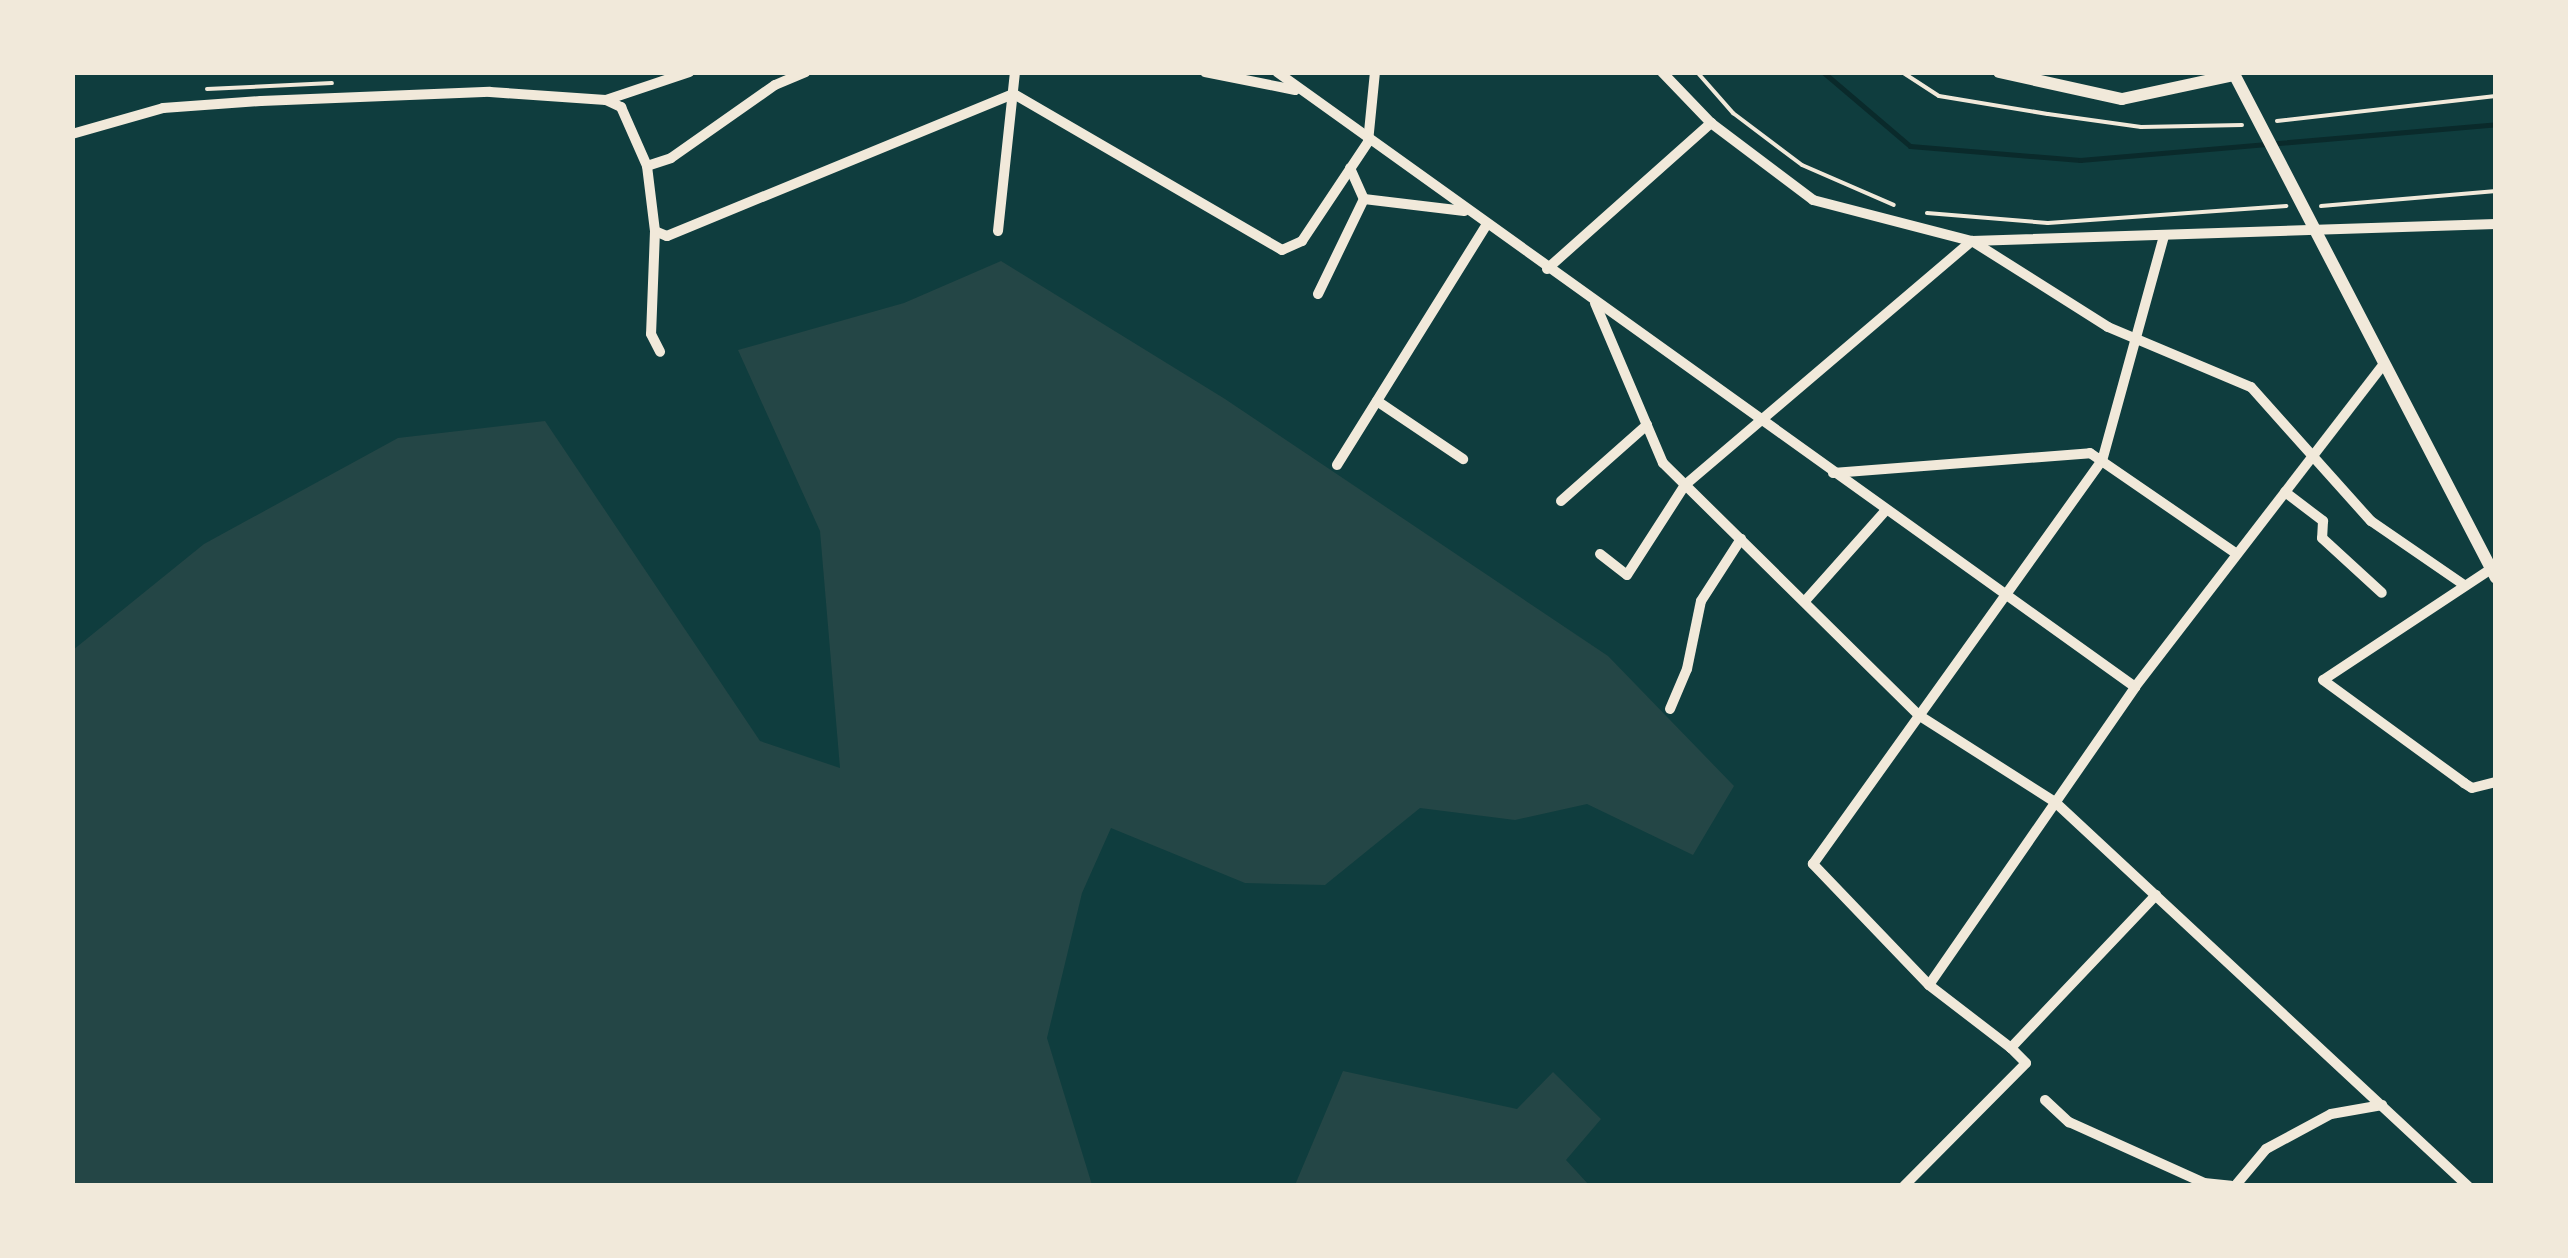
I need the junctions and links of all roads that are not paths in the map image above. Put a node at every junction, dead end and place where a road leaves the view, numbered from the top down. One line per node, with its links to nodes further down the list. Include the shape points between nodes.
1 (689, 72): 12 (street)
2 (806, 72): 16 (street, via 775,85 672,158)
3 (1015, 72): 11 (street)
4 (1206, 72): 10 (street)
5 (1277, 72): 10 (street)
6 (1376, 72): 15 (street)
7 (1662, 72): 13 (street)
8 (2000, 72): 9 (street, via 2122,99)
9 (2233, 74): 22 (street)
10 (1291, 82): 15 (street)
11 (1014, 94): 17 (street, via 1282,250 1302,241); 23 (street, via 667,236); 24 (street)
12 (606, 100): 14 (street, via 490,92 222,104 163,108); 16 (street, via 621,107)
13 (1711, 123): 26 (street, via 1813,200); 27 (street)
14 (72, 134)
15 (1368, 142): 17 (street); 19 (street)
16 (647, 166): 23 (street)
17 (1350, 168): 18 (street)
18 (1364, 199): 19 (street); 28 (street)
19 (1465, 211): 21 (street)
20 (2496, 224): 22 (street)
21 (1486, 226): 27 (street); 33 (street)
22 (2314, 227): 25 (street); 32 (street)
23 (655, 231): 31 (street, via 651,334)
24 (998, 231)
25 (2164, 236): 26 (street); 30 (street)
26 (1972, 241): 30 (street); 34 (street)
27 (1547, 269): 29 (street)
28 (1318, 294)
29 (1595, 304): 34 (street); 35 (street)
30 (2131, 337): 36 (street, via 2250,387); 38 (street)
31 (660, 352)
32 (2384, 364): 36 (street); 48 (street)
33 (1377, 401): 37 (street); 39 (street)
34 (1762, 422): 40 (street); 41 (street)
35 (1647, 425): 41 (street, via 1663,464); 43 (street)
36 (2313, 456): 42 (street); 49 (street, via 2371,521)
37 (1464, 459)
38 (2102, 461): 40 (street, via 2090,453); 47 (street); 51 (street)
39 (1337, 465)
40 (1833, 473): 44 (street)
41 (1686, 485): 45 (street); 46 (street, via 1628,575)
42 (2285, 492): 47 (street); 50 (street, via 2323,521 2322,538)
43 (1561, 501)
44 (1886, 510): 51 (street); 52 (street)
45 (1742, 539): 52 (street); 54 (street, via 1701,602 1687,669)
46 (1600, 554)
47 (2238, 554): 53 (street)
48 (2493, 574): 49 (street)
49 (2464, 585): 56 (street, via 2323,680 2472,788)
50 (2382, 593)
51 (2006, 596): 53 (street); 55 (street)
52 (1804, 601): 55 (street)
53 (2134, 688): 57 (street)
54 (1670, 708)
55 (1920, 716): 57 (street); 59 (street, via 1814,864)
56 (2496, 782)
57 (2055, 802): 58 (street); 59 (street)
58 (2156, 895): 60 (street); 62 (street)
59 (1929, 984): 60 (street)
60 (2011, 1048): 64 (street, via 2026,1063)
61 (2045, 1100): 63 (street, via 2069,1122)
62 (2382, 1105): 65 (street, via 2331,1114 2266,1148); 66 (street)
63 (2202, 1184): 65 (street)
64 (1904, 1186)
65 (2233, 1186)
66 (2468, 1186)

